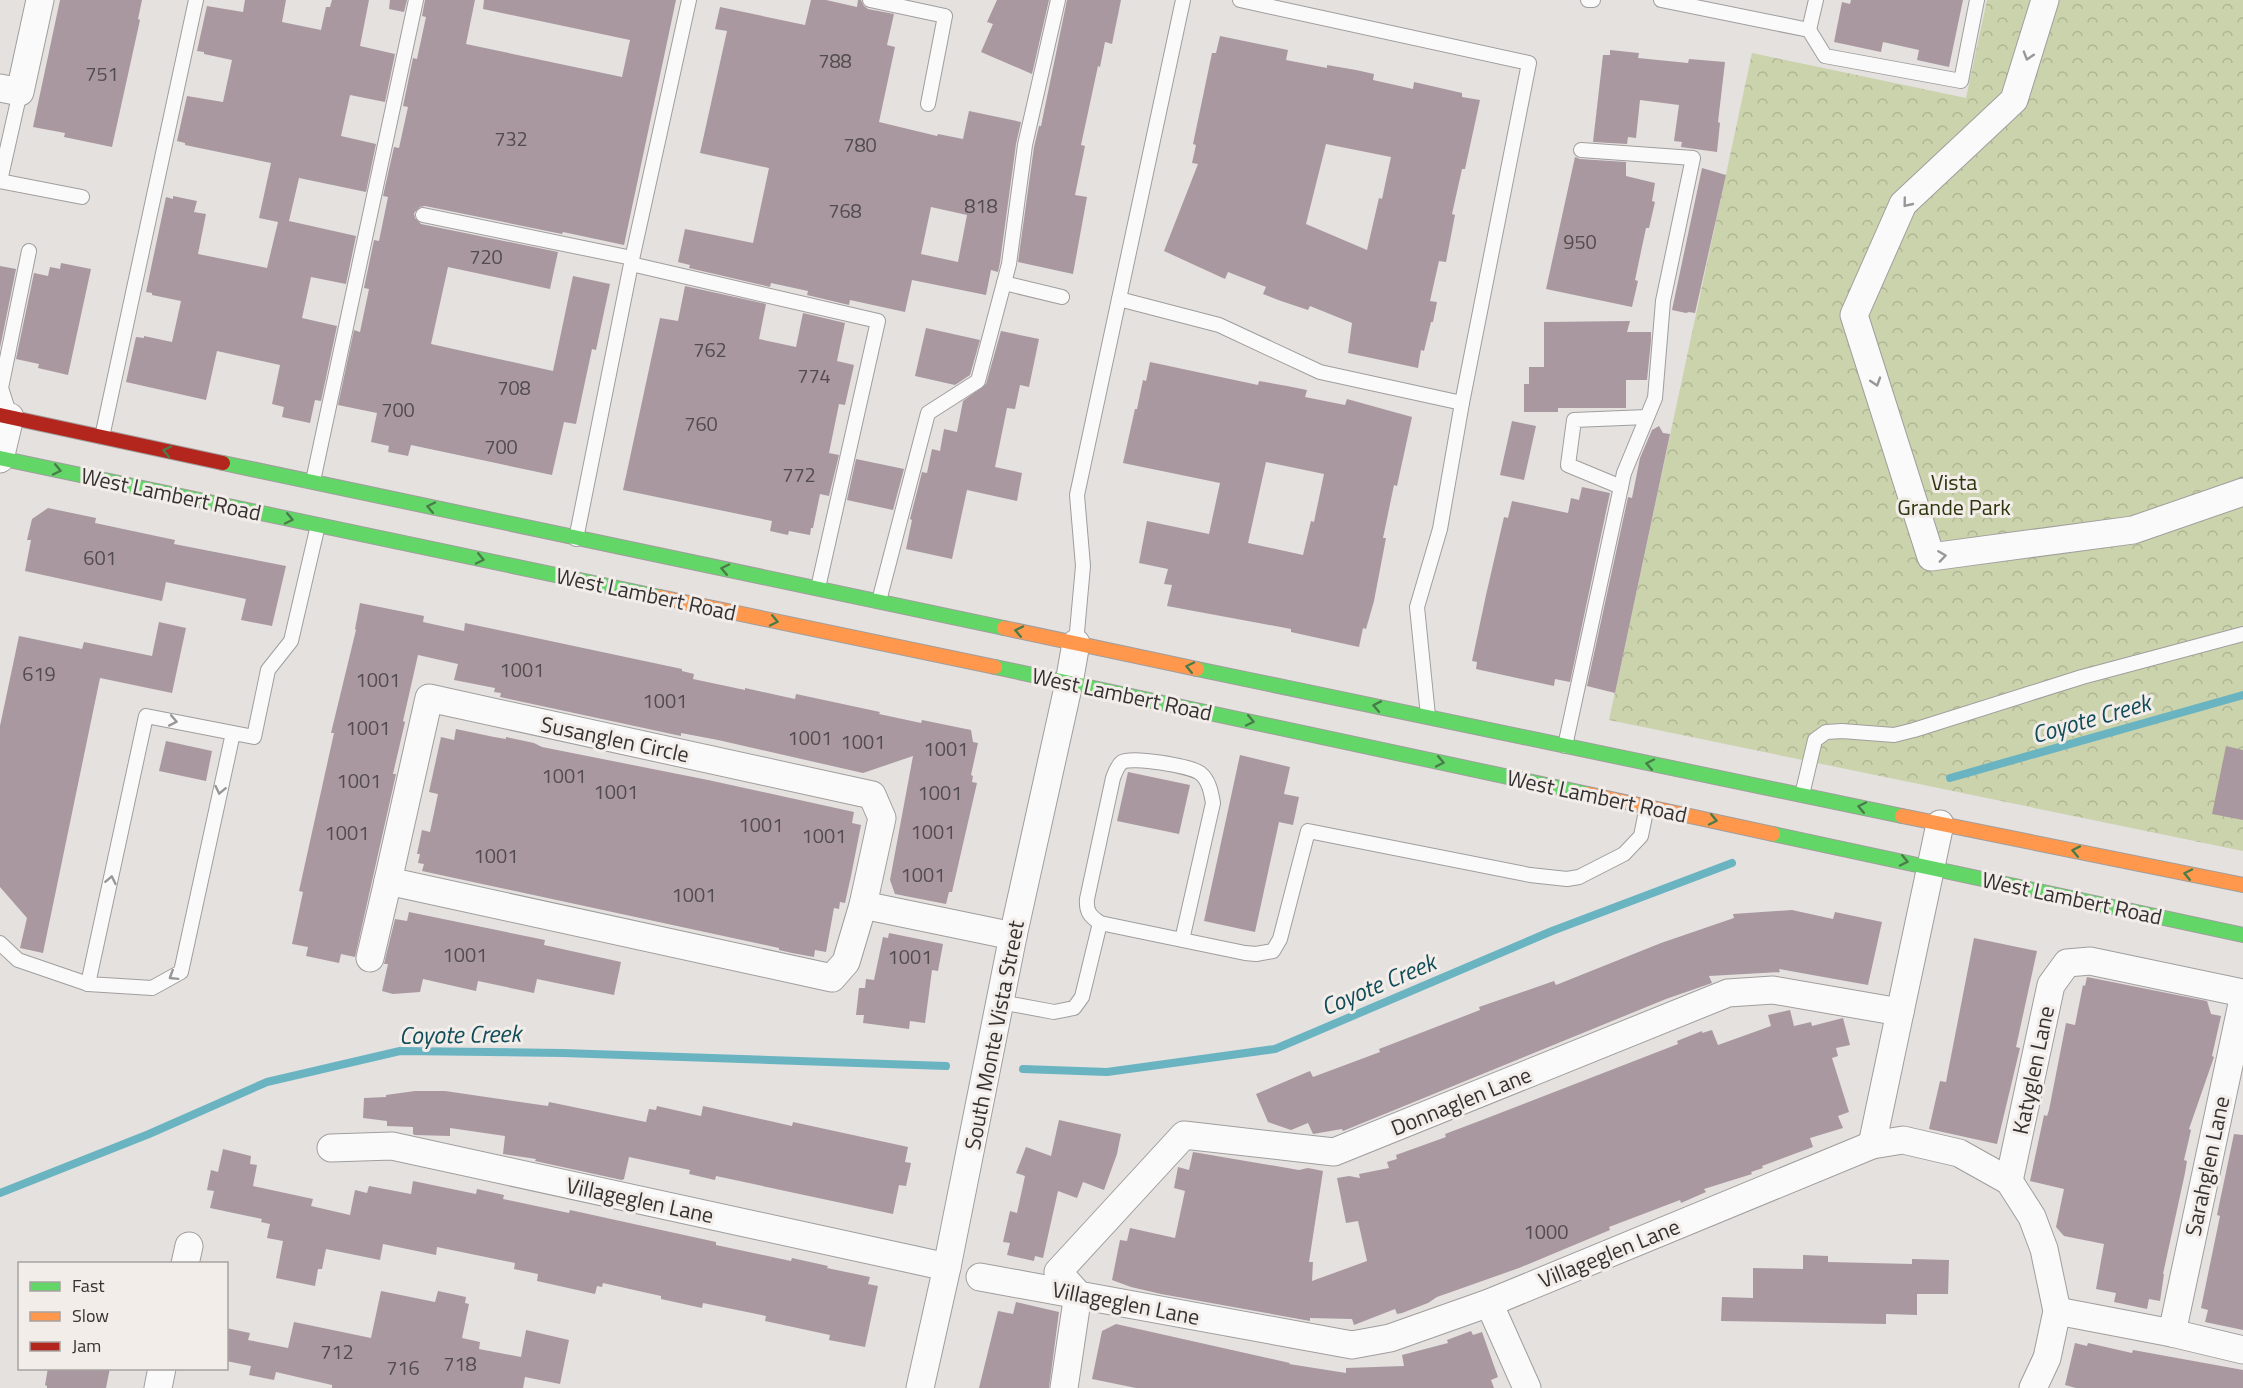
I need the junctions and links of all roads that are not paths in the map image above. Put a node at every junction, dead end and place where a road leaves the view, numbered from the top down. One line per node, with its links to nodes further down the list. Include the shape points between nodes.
1 (40, 0): 16 (street)
2 (196, 0): 29 (lane)
3 (416, 0): 31 (lane)
4 (689, 0): 22 (lane)
5 (870, 0): 17 (lane, via 945,16)
6 (1059, 0): 23 (lane, via 1025,145 1010,264)
7 (1183, 0): 25 (lane)
8 (1240, 0): 26 (lane, via 1529,63)
9 (1588, 0): 10 (lane)
10 (1593, 0)
11 (1660, 0): 15 (lane)
12 (1816, 0): 15 (lane)
13 (1977, 0): 15 (lane, via 1961,81 1825,56)
14 (2045, 0): 33 (street, one-way to 33, via 2014,100 1903,204 1854,315 1931,557 2133,530)
15 (1809, 30)
16 (10, 90): 19 (lane, via 0,181)
17 (928, 104)
18 (1581, 150): 28 (lane, via 1693,158 1664,301 1655,398)
19 (82, 197)
20 (423, 214): 22 (lane)
21 (29, 251): 27 (lane, via 1,388)
22 (631, 261): 35 (lane); 36 (lane, via 878,321)
23 (1004, 283): 24 (lane); 37 (lane, via 978,381 928,413)
24 (1062, 297)
25 (1119, 299): 26 (lane, via 1219,325 1320,372); 39 (lane, via 1077,495 1083,566)
26 (1462, 403): 41 (lane, via 1440,529 1417,607)
27 (5, 416): 29 (main road, West Lambert Road); 30 (street)
28 (1647, 417): 32 (lane); 32 (lane, via 1574,420 1568,465)
29 (102, 437): 31 (main road, West Lambert Road, one-way to 29)
30 (0, 459): 34 (main road, West Lambert Road, one-way to 34)
31 (313, 481): 35 (main road, West Lambert Road, one-way to 31)
32 (1621, 487): 43 (lane)
33 (2243, 492)
34 (318, 525): 40 (main road, West Lambert Road, one-way to 40); 42 (lane, via 291,641 268,670 254,737)
35 (576, 539): 36 (main road, West Lambert Road, one-way to 35)
36 (818, 588): 37 (main road, West Lambert Road)
37 (879, 601): 39 (main road, West Lambert Road, one-way to 37)
38 (2243, 634): 44 (lane, via 2082,677 1894,735 1826,732 1815,740)
39 (1076, 643): 40 (street, South Monte Vista Street); 41 (main road, West Lambert Road, one-way to 39)
40 (1069, 683): 45 (main road, West Lambert Road, one-way to 45); 53 (street, South Monte Vista Street)
41 (1428, 716): 43 (main road, West Lambert Road)
42 (233, 733): 57 (lane, one-way to 57, via 181,972 152,988); 57 (lane, one-way to 42, via 146,716)
43 (1565, 746): 44 (main road, West Lambert Road, one-way to 43)
44 (1802, 795): 46 (main road, West Lambert Road, one-way to 44)
45 (1647, 806): 47 (main road, West Lambert Road, one-way to 47); 54 (lane, via 1641,836 1624,855 1567,879 1308,831 1285,929 1273,951 1256,954)
46 (1940, 824): 47 (street); 49 (main road, West Lambert Road, one-way to 46)
47 (1932, 867): 52 (main road, West Lambert Road); 61 (street)
48 (388, 881): 50 (street, Susanglen Circle, via 832,978 846,962); 50 (street, Susanglen Circle, via 429,698 872,795 882,818); 56 (street, Susanglen Circle)
49 (2243, 885)
50 (863, 905): 53 (street)
51 (1100, 923): 54 (lane); 54 (lane, via 1086,909 1087,899 1116,771 1120,763 1128,760 1149,761 1200,773 1209,786 1213,803); 60 (lane, via 1082,997 1074,1008 1054,1012)
52 (2243, 935)
53 (1013, 936): 60 (street, South Monte Vista Street)
54 (1182, 940)
55 (0, 943): 57 (lane, via 18,960)
56 (370, 958)
57 (88, 984)
58 (2243, 993): 64 (street, Katyglen Lane, via 2090,961 2067,963 2051,985)
59 (2243, 999): 70 (street, Sarahglen Lane)
60 (1000, 1002): 65 (street, South Monte Vista Street)
61 (1900, 1012): 62 (street); 67 (street, Donnaglen Lane, via 1773,990 1728,993 1334,1152 1184,1135 1058,1272)
62 (1872, 1145): 64 (street, Villageglen Lane, via 1903,1140 1959,1153); 68 (street, Villageglen Lane)
63 (331, 1148): 65 (street, Villageglen Lane, via 392,1146)
64 (2009, 1181): 69 (street, Villageglen Lane, via 2032,1216 2044,1249)
65 (947, 1267): 72 (street, South Monte Vista Street)
66 (980, 1277): 67 (street, Villageglen Lane)
67 (1078, 1294): 68 (street, Villageglen Lane, via 1352,1345 1390,1338); 73 (street)
68 (1489, 1303): 74 (street)
69 (2057, 1311): 70 (street); 75 (street, Villageglen Lane, via 2047,1358)
70 (2172, 1333): 71 (street)
71 (2243, 1350)
72 (920, 1388)
73 (1064, 1388)
74 (1527, 1388)
75 (2033, 1388)

